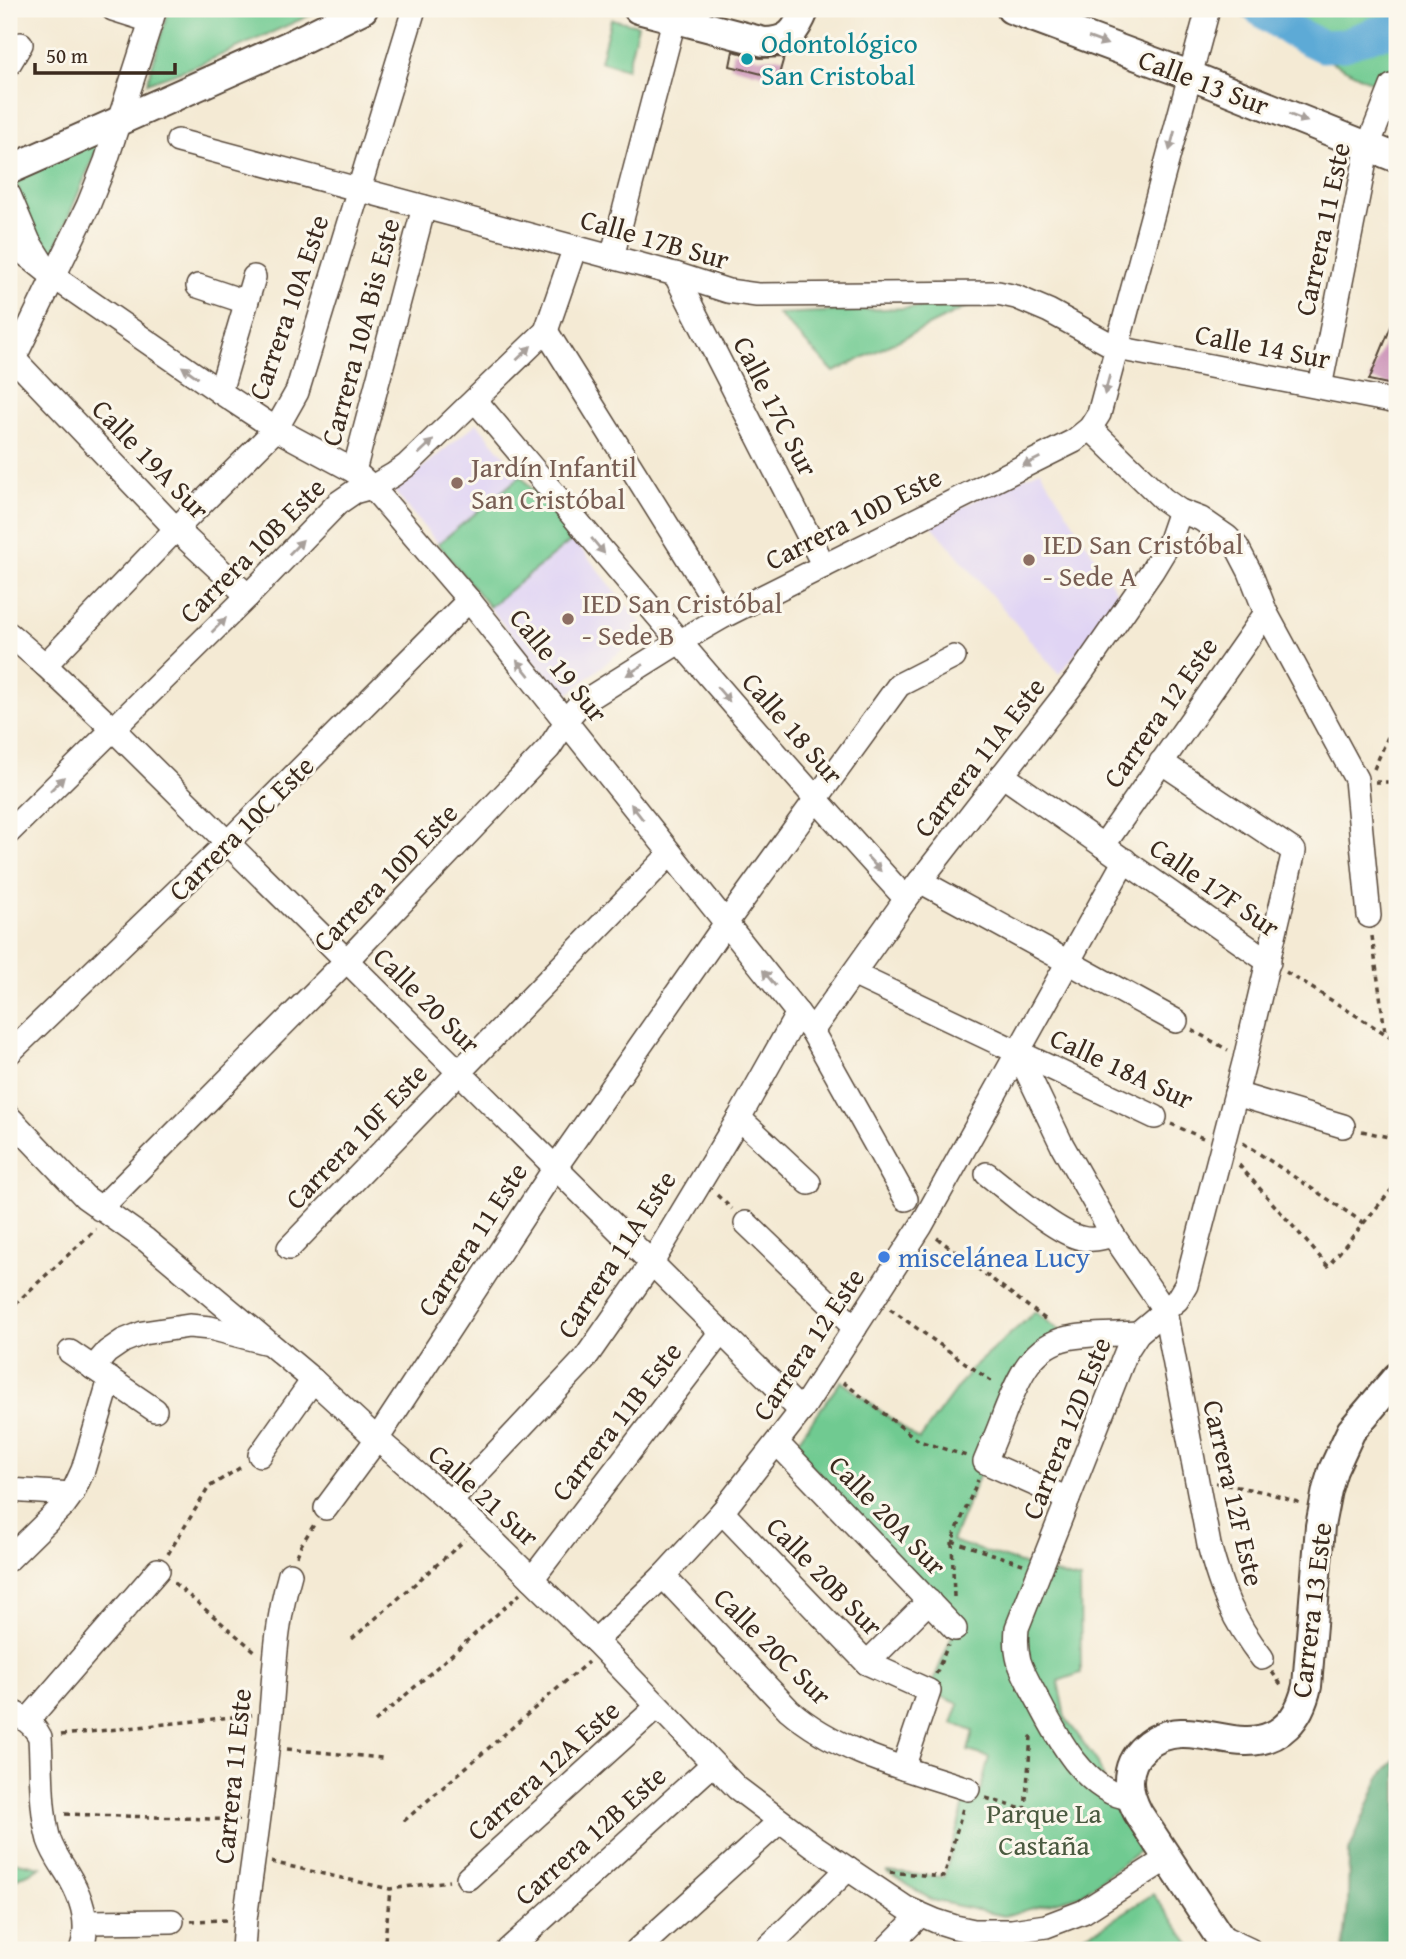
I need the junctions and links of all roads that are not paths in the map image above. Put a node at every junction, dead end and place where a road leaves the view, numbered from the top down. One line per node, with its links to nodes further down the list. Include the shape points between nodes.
1 (113, 9): 9 (street)
2 (363, 9): 14 (main road)
3 (414, 9): 19 (street, Carrera 10A Este)
4 (638, 9): 8 (main road)
5 (805, 9): 8 (main road, via 791,34 765,41)
6 (1011, 9): 12 (main road, Calle 13 Sur, one-way to 12)
7 (1208, 9): 12 (street)
8 (675, 13): 24 (street)
9 (153, 15): 14 (street)
10 (21, 44): 11 (street)
11 (9, 64)
12 (1189, 75): 16 (main road, Calle 13 Sur, one-way to 16); 31 (street, one-way to 31)
13 (1392, 86): 16 (street, Carrera 11 Este)
14 (120, 120): 18 (main road); 26 (street, via 88,206)
15 (177, 141): 19 (street, Calle 17B Sur)
16 (1368, 146): 17 (main road, Calle 13 Sur); 33 (street, Carrera 11 Este)
17 (1397, 158)
18 (9, 170)
19 (358, 189): 21 (street, Calle 17B Sur); 38 (street, Carrera 10A Este, via 297,392)
20 (9, 195): 26 (street, Calle 19 Sur, via 29,242)
21 (424, 207): 23 (street, Calle 17B Sur); 39 (street, Carrera 10A Bis Este)
22 (9, 241): 26 (street, Calle 19 Sur)
23 (575, 247): 24 (street, Calle 17B Sur); 30 (street, Carrera 10B Este)
24 (612, 257): 25 (street, Calle 17B Sur)
25 (675, 274): 31 (street, Calle 17B Sur, via 757,295 998,293 1049,311); 43 (street, Calle 17C Sur)
26 (54, 277): 32 (street); 34 (street, Calle 19 Sur, one-way to 26)
27 (254, 277): 29 (street)
28 (198, 286): 29 (street)
29 (246, 302): 34 (street)
30 (546, 331): 35 (street, Carrera 10B Este, one-way to 30); 47 (street)
31 (1117, 348): 33 (street, Calle 14 Sur); 37 (street, one-way to 37, via 1100,414)
32 (11, 364): 42 (street, Calle 19A Sur)
33 (1320, 387): 36 (street, Calle 14 Sur)
34 (220, 392): 38 (street, Calle 19 Sur)
35 (475, 400): 40 (street, Carrera 10B Este, one-way to 35, via 407,464); 49 (street, Calle 18 Sur, one-way to 49)
36 (1397, 402)
37 (1090, 428): 41 (street); 43 (street, Carrera 10D Este, one-way to 43, via 1074,441)
38 (276, 429): 39 (street, Calle 19 Sur); 42 (street, Carrera 10A Este)
39 (354, 471): 40 (street, Calle 19 Sur)
40 (372, 487): 44 (street, Carrera 10B Este, one-way to 40, via 338,503); 45 (street, Calle 19 Sur)
41 (1180, 512): 46 (street, via 1200,519 1237,547); 55 (street, Carrera 11A Este, via 1152,571 1077,679)
42 (176, 529): 44 (street, Calle 19A Sur); 51 (street, Carrera 10A Este)
43 (824, 566): 47 (street, Carrera 10D Este)
44 (248, 596): 53 (street, Carrera 10B Este, one-way to 44)
45 (470, 600): 52 (street, Calle 19 Sur, one-way to 45); 58 (street, Carrera 10C Este)
46 (1266, 613): 54 (street, Carrera 12 Este); 64 (street, via 1364,775)
47 (724, 617): 49 (street, Carrera 10D Este)
48 (9, 634): 51 (street, Calle 20 Sur)
49 (679, 642): 52 (street, Carrera 10D Este, one-way to 52, via 580,704); 56 (street, Calle 18 Sur, one-way to 56)
50 (954, 657): 56 (street, Carrera 11 Este, via 899,685)
51 (45, 665): 53 (street, Calle 20 Sur)
52 (566, 721): 60 (street, Calle 19 Sur, one-way to 52); 66 (street, Carrera 10D Este, via 549,748)
53 (113, 729): 57 (street, Carrera 10B Este, one-way to 53); 58 (street, Calle 20 Sur)
54 (1161, 762): 59 (street, Carrera 12 Este); 68 (street, Carrera 12D Este, via 1294,851)
55 (1002, 775): 59 (street, Calle 17F Sur); 62 (street, Carrera 11A Este)
56 (815, 800): 63 (street, Calle 18 Sur, one-way to 63); 65 (street, Carrera 11 Este)
57 (9, 832)
58 (227, 843): 66 (street, Calle 20 Sur); 72 (street, Carrera 10C Este)
59 (1103, 846): 61 (street, Calle 17F Sur)
60 (670, 854): 65 (street, Calle 19 Sur); 74 (street, Carrera 10F Este)
61 (1125, 860): 67 (street, Carrera 12 Este); 68 (street, Calle 17F Sur)
62 (920, 881): 63 (street, Carrera 11A Este); 67 (street)
63 (906, 899): 69 (street, Carrera 11A Este)
64 (1369, 916)
65 (726, 923): 71 (street, Calle 19 Sur, one-way to 65); 80 (street, Carrera 11 Este)
66 (346, 961): 74 (street, Calle 20 Sur); 84 (street, Carrera 10D Este)
67 (1068, 962): 70 (street); 73 (street, Carrera 12 Este)
68 (1269, 962): 75 (street, Carrera 12D Este)
69 (853, 974): 71 (street, Carrera 11A Este); 73 (street, Calle 18A Sur)
70 (1176, 1021)
71 (805, 1022): 78 (street, Carrera 11A Este); 83 (street, Calle 19 Sur)
72 (9, 1053)
73 (1018, 1053): 77 (street, Calle 18A Sur); 86 (street); 90 (street, Carrera 12 Este, via 921,1226)
74 (458, 1072): 80 (street, Calle 20 Sur); 87 (street, Carrera 10F Este)
75 (1236, 1094): 79 (street); 89 (street, Carrera 12D Este, via 1185,1285)
76 (9, 1117): 84 (street, Calle 21 Sur, via 76,1189)
77 (1155, 1117)
78 (739, 1118): 82 (street); 88 (street, Carrera 11A Este)
79 (1343, 1126)
80 (555, 1168): 88 (street, Calle 20 Sur); 100 (street, Carrera 11 Este)
81 (987, 1174): 86 (street, via 1065,1232 1089,1240)
82 (809, 1183)
83 (906, 1199)
84 (105, 1213): 93 (street, Calle 21 Sur, via 146,1240)
85 (746, 1223): 90 (street)
86 (1113, 1235): 89 (street)
87 (289, 1248)
88 (651, 1264): 91 (street, Calle 20 Sur); 106 (street, Carrera 11A Este, via 584,1360)
89 (1165, 1311): 92 (street, Carrera 12D Este); 117 (street, Carrera 12F Este, via 1218,1579 1230,1610)
90 (855, 1328): 99 (street, Carrera 12 Este)
91 (721, 1332): 99 (street, Calle 20 Sur); 113 (street, Carrera 11B Este)
92 (1138, 1334): 105 (street, Carrera 12D Este, via 1127,1350); 105 (street, via 1069,1337 1048,1346 1023,1370 985,1462)
93 (270, 1343): 95 (street, via 189,1326 143,1333 107,1352); 97 (street, Calle 21 Sur)
94 (70, 1352): 95 (street)
95 (102, 1374): 98 (street); 104 (street, via 80,1480)
96 (1397, 1377): 124 (main road, Carrera 13 Este, via 1352,1431 1333,1470 1322,1511 1307,1686 1300,1710 1278,1733 1258,1740 1180,1733 1152,1741 1132,1764)
97 (313, 1380): 100 (street, Calle 21 Sur); 102 (street)
98 (155, 1410)
99 (801, 1411): 101 (street, Carrera 12 Este)
100 (376, 1438): 106 (street, Calle 21 Sur); 107 (street, Carrera 11 Este)
101 (777, 1443): 108 (street, Carrera 12 Este); 114 (street, Calle 20A Sur)
102 (260, 1455)
103 (9, 1490): 104 (street)
104 (72, 1494): 109 (street)
105 (1068, 1499): 124 (street, Carrera 12D Este, via 1020,1619 1017,1649 1022,1669 1067,1753 1091,1778 1120,1797)
106 (450, 1502): 113 (street, Calle 21 Sur)
107 (326, 1508)
108 (722, 1512): 112 (street, Carrera 12 Este); 118 (street, Calle 20B Sur)
109 (9, 1559)
110 (158, 1570): 120 (street)
111 (290, 1574): 134 (street, Carrera 11 Este, via 279,1617)
112 (663, 1576): 116 (street, Carrera 12 Este); 122 (street, Calle 20C Sur, via 800,1720 842,1746)
113 (533, 1580): 116 (street, Calle 21 Sur)
114 (929, 1601): 115 (street, Calle 20A Sur); 118 (street)
115 (955, 1629)
116 (599, 1645): 119 (street, Calle 21 Sur)
117 (1262, 1658)
118 (867, 1663): 122 (street, Calle 20B Sur, via 929,1691)
119 (657, 1707): 121 (street, Calle 21 Sur); 128 (street, Carrera 12A Este)
120 (25, 1722): 131 (street, via 49,1839 76,1890)
121 (713, 1764): 125 (street, Calle 21 Sur); 135 (street, Carrera 12B Este)
122 (903, 1768): 123 (street, Calle 20C Sur)
123 (968, 1789)
124 (1131, 1798): 126 (main road)
125 (780, 1821): 127 (street, Calle 21 Sur); 136 (street)
126 (1168, 1858): 129 (street, Calle 21 Sur, via 1083,1912 1046,1926 974,1931); 132 (main road)
127 (848, 1869): 129 (street, Calle 21 Sur); 137 (street)
128 (468, 1878)
129 (920, 1915): 138 (street)
130 (172, 1921): 131 (street)
131 (86, 1922): 133 (street)
132 (1224, 1943): 139 (street)
133 (81, 1950)
134 (243, 1950)
135 (508, 1950)
136 (637, 1950)
137 (765, 1950)
138 (885, 1950)
139 (1250, 1950)

